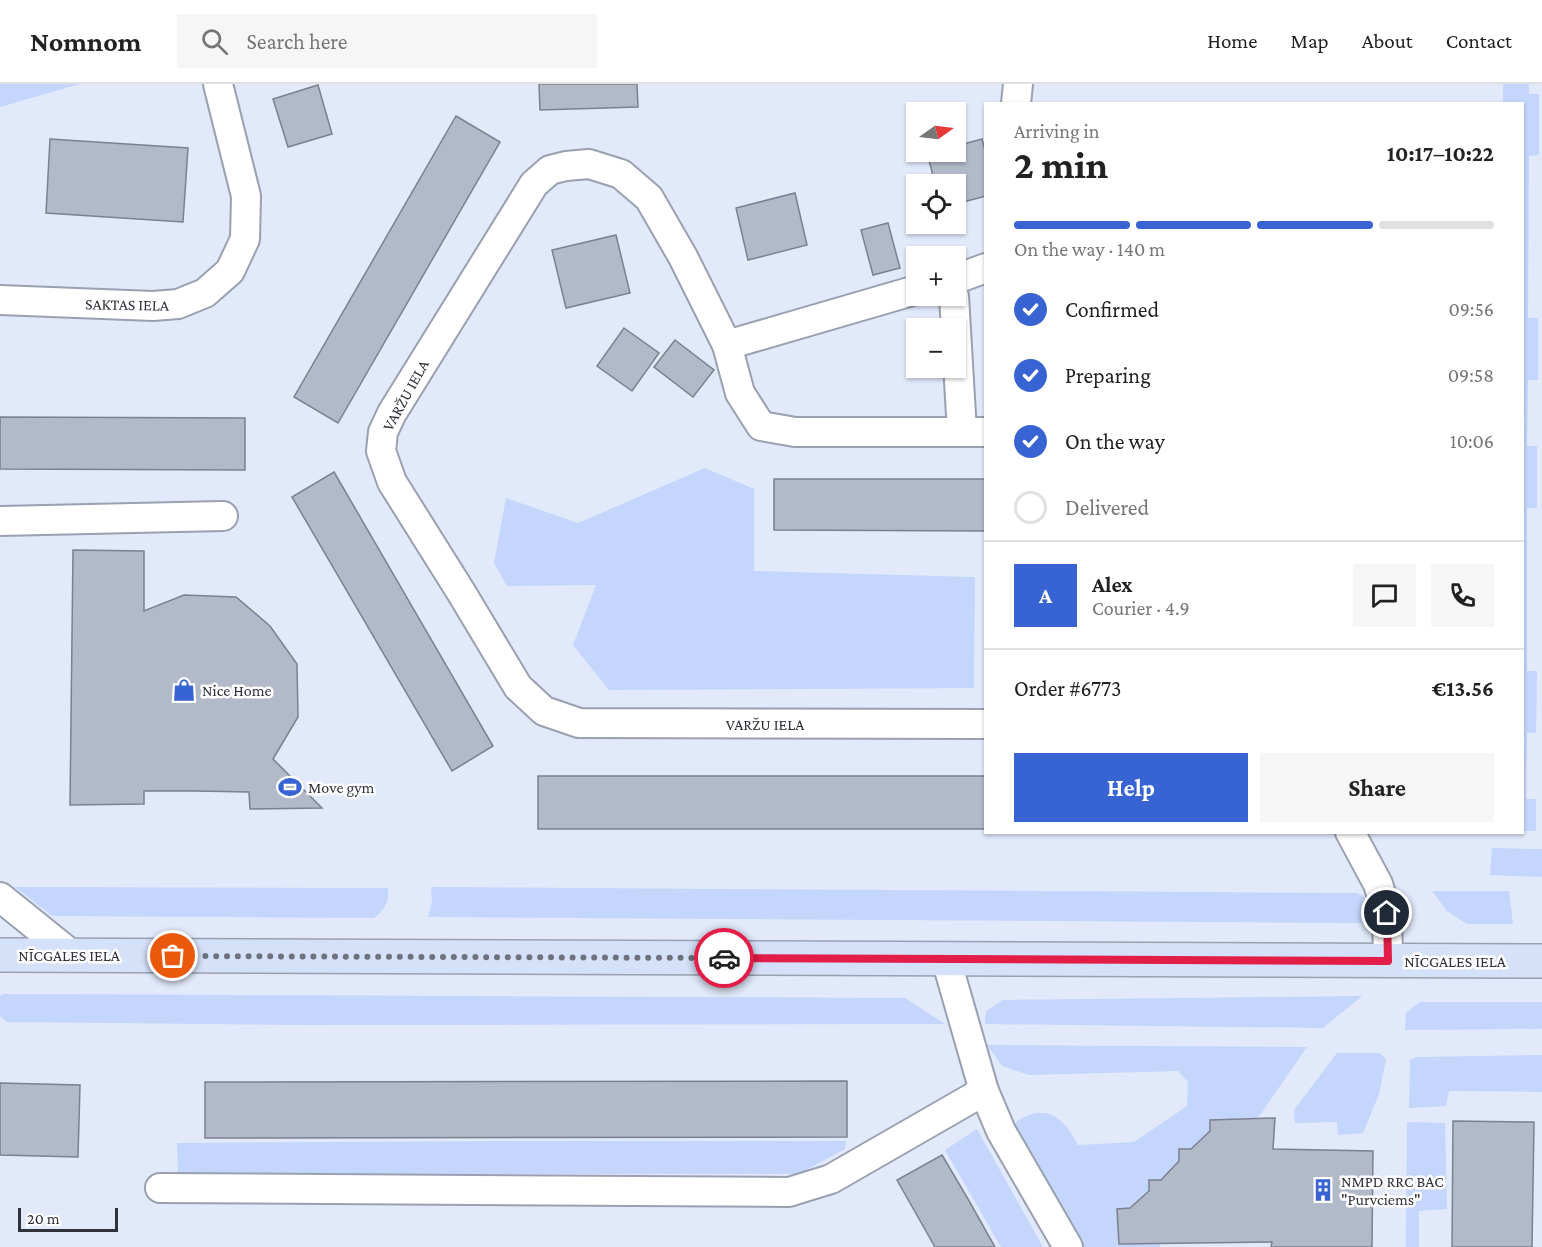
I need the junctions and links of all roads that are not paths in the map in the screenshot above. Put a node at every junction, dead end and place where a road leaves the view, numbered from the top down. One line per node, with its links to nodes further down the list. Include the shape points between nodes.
1 (218, 84): 7 (street, SAKTAS IELA, via 246,196 245,239 230,271 205,293 178,304)
2 (1018, 84): 3 (street)
3 (1016, 102)
4 (984, 269): 5 (street)
5 (966, 275)
6 (906, 293): 9 (street)
7 (0, 300)
8 (955, 306): 10 (street)
9 (727, 345): 10 (street, VARŽU IELA, via 740,393 761,426 795,432); 13 (street, VARŽU IELA, via 649,198 621,174 589,164 566,166 550,170 534,184 392,412 383,432 381,451 392,482 518,687 544,711 579,723)
10 (974, 432)
11 (223, 516): 12 (street)
12 (0, 521)
13 (984, 724)
14 (1351, 834): 19 (street, via 1378,884 1387,913)
15 (0, 897): 17 (street)
16 (0, 955): 17 (street, NĪCGALES IELA)
17 (72, 955): 18 (street, NĪCGALES IELA)
18 (946, 959): 19 (street, NĪCGALES IELA); 21 (street)
19 (1388, 961): 20 (street, NĪCGALES IELA)
20 (1542, 961)
21 (984, 1090): 22 (street, via 831,1179 789,1192); 23 (street, via 1001,1131)
22 (160, 1188)
23 (1068, 1247)

